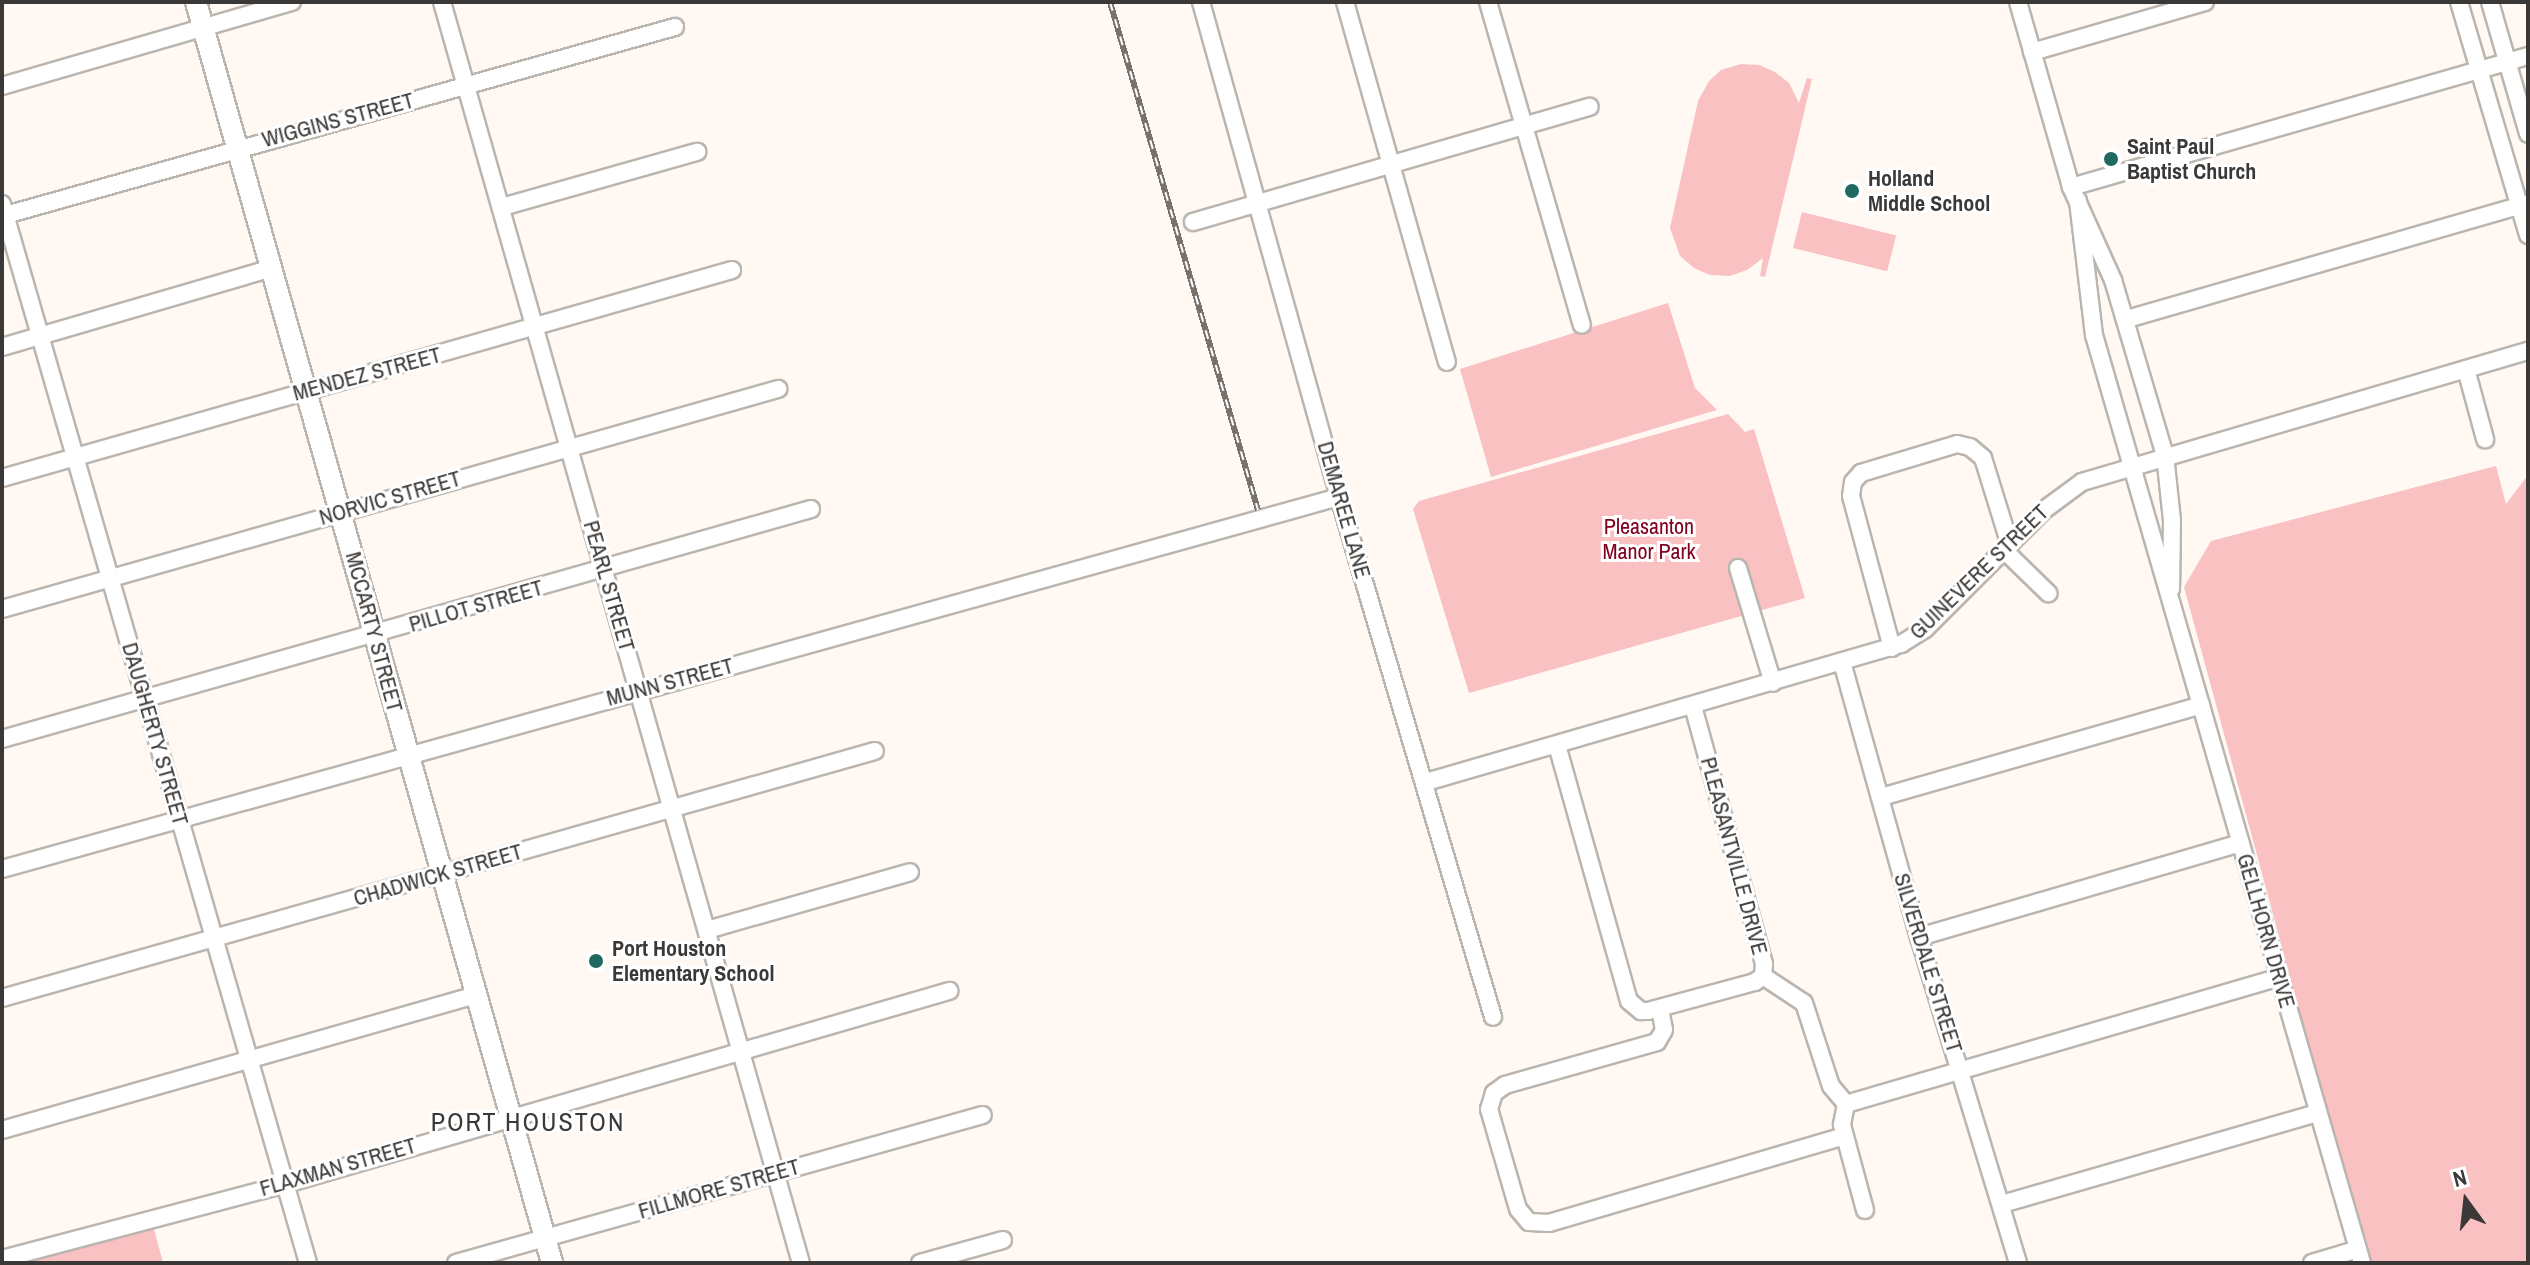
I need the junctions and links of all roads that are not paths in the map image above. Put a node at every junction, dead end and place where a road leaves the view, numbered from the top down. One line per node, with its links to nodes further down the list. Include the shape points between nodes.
1 (196, 2): 11 (main road, MCCARTY STREET)
2 (292, 2): 11 (street)
3 (442, 2): 17 (street, PEARL STREET)
4 (1201, 2): 26 (street, DEMAREE LANE)
5 (1345, 2): 24 (street)
6 (1488, 2): 20 (street)
7 (2018, 2): 13 (street, GELLHORN DRIVE)
8 (2205, 2): 13 (street)
9 (2459, 2): 16 (street)
10 (2490, 2): 15 (street)
11 (204, 26): 18 (street); 22 (main road, MCCARTY STREET)
12 (675, 27): 17 (street, WIGGINS STREET)
13 (2032, 52): 25 (street, GELLHORN DRIVE)
14 (2528, 56): 15 (street)
15 (2507, 62): 16 (street); 21 (street)
16 (2479, 71): 25 (street); 27 (street)
17 (466, 85): 22 (street, WIGGINS STREET); 28 (street, PEARL STREET)
18 (2, 86)
19 (1590, 107): 20 (street)
20 (1523, 126): 24 (street); 35 (street)
21 (2528, 134)
22 (237, 148): 29 (street, WIGGINS STREET); 32 (main road, MCCARTY STREET)
23 (697, 152): 28 (street)
24 (1392, 164): 26 (street); 40 (street)
25 (2074, 194): 34 (street, GELLHORN DRIVE); 48 (street, GELLHORN DRIVE, via 2094,335)
26 (1259, 202): 30 (street); 50 (street, DEMAREE LANE)
27 (2524, 205): 31 (street); 34 (street)
28 (502, 207): 36 (street, PEARL STREET)
29 (3, 212): 37 (street, DAUGHERTY STREET)
30 (1193, 222)
31 (2528, 235)
32 (273, 268): 37 (street); 43 (main road, MCCARTY STREET)
33 (732, 270): 36 (street, MENDEZ STREET)
34 (2127, 319): 46 (street, GELLHORN DRIVE)
35 (1582, 325)
36 (536, 329): 43 (street, MENDEZ STREET); 45 (street, PEARL STREET)
37 (40, 337): 38 (street); 47 (street, DAUGHERTY STREET)
38 (2, 347)
39 (2528, 351): 41 (street, GUINEVERE STREET)
40 (1447, 362)
41 (2466, 369): 44 (street); 46 (street, GUINEVERE STREET)
42 (778, 389): 45 (street, NORVIC STREET)
43 (304, 391): 47 (street, MENDEZ STREET); 52 (main road, MCCARTY STREET)
44 (2485, 439)
45 (570, 448): 52 (street, NORVIC STREET); 55 (street, PEARL STREET)
46 (2165, 455): 48 (street, GUINEVERE STREET); 58 (street, GELLHORN DRIVE, via 2172,520)
47 (76, 457): 49 (street, MENDEZ STREET); 56 (street, DAUGHERTY STREET)
48 (2131, 465): 53 (street, GUINEVERE STREET, via 2068,490); 58 (street, GELLHORN DRIVE)
49 (2, 478)
50 (1339, 497): 64 (street, MUNN STREET); 72 (street, DEMAREE LANE)
51 (811, 509): 55 (street, PILLOT STREET)
52 (341, 513): 56 (street, NORVIC STREET); 60 (main road, MCCARTY STREET)
53 (2007, 548): 57 (street); 61 (street, GUINEVERE STREET, via 1925,629); 61 (street, via 1983,458 1974,449 1957,444 1865,469 1851,496)
54 (1738, 568): 63 (street)
55 (603, 570): 60 (street, PILLOT STREET); 64 (street, PEARL STREET)
56 (110, 578): 59 (street, NORVIC STREET); 65 (street, DAUGHERTY STREET)
57 (2048, 593)
58 (2170, 598): 66 (street, GELLHORN DRIVE)
59 (2, 609)
60 (374, 635): 65 (street, PILLOT STREET); 71 (main road, MCCARTY STREET)
61 (1892, 648): 62 (street, GUINEVERE STREET)
62 (1842, 662): 63 (street, GUINEVERE STREET); 73 (street, SILVERDALE STREET)
63 (1773, 683): 67 (street, GUINEVERE STREET)
64 (640, 691): 71 (street, MUNN STREET); 74 (street, PEARL STREET)
65 (145, 700): 68 (street, PILLOT STREET); 75 (street, DAUGHERTY STREET)
66 (2201, 705): 73 (street); 76 (street, GELLHORN DRIVE)
67 (1693, 706): 69 (street, GUINEVERE STREET); 83 (street, PLEASANTVILLE DRIVE)
68 (2, 739)
69 (1557, 745): 72 (street, GUINEVERE STREET); 88 (street, via 1629,1001 1641,1011)
70 (875, 751): 74 (street, CHADWICK STREET)
71 (408, 755): 75 (street, MUNN STREET); 79 (main road, MCCARTY STREET)
72 (1426, 782): 89 (street, DEMAREE LANE)
73 (1881, 797): 81 (street, SILVERDALE STREET)
74 (673, 808): 79 (street, CHADWICK STREET); 80 (street, PEARL STREET)
75 (181, 822): 77 (street, MUNN STREET); 82 (street, DAUGHERTY STREET)
76 (2241, 843): 81 (street); 84 (street, GELLHORN DRIVE)
77 (2, 869)
78 (910, 872): 80 (street)
79 (442, 873): 82 (street, CHADWICK STREET); 86 (main road, MCCARTY STREET)
80 (707, 930): 90 (street, PEARL STREET)
81 (1919, 937): 92 (street, SILVERDALE STREET)
82 (214, 941): 87 (street, CHADWICK STREET); 91 (street, DAUGHERTY STREET)
83 (1763, 976): 88 (street); 93 (street, PLEASANTVILLE DRIVE, via 1804,1003 1831,1086)
84 (2279, 977): 92 (street); 94 (street, GELLHORN DRIVE)
85 (949, 991): 90 (street, FLAXMAN STREET)
86 (477, 995): 91 (street); 96 (main road, MCCARTY STREET)
87 (2, 998)
88 (1660, 1009): 98 (street, via 1664,1030 1657,1042 1505,1085 1494,1093 1489,1109 1518,1209 1529,1222 1549,1223)
89 (1493, 1017)
90 (741, 1050): 96 (street, FLAXMAN STREET); 99 (street, PEARL STREET)
91 (250, 1061): 97 (street); 100 (street, DAUGHERTY STREET)
92 (1960, 1071): 93 (street); 101 (street, SILVERDALE STREET)
93 (1846, 1104): 98 (street)
94 (2318, 1113): 101 (street); 105 (street, GELLHORN DRIVE)
95 (983, 1115): 99 (street, FILLMORE STREET)
96 (509, 1117): 100 (street, FLAXMAN STREET); 103 (main road, MCCARTY STREET)
97 (2, 1130)
98 (1844, 1136): 102 (street)
99 (777, 1173): 103 (street, FILLMORE STREET); 110 (street, PEARL STREET)
100 (286, 1184): 106 (street, FLAXMAN STREET); 107 (street, DAUGHERTY STREET)
101 (2002, 1204): 112 (street, SILVERDALE STREET)
102 (1865, 1210)
103 (544, 1238): 108 (street, FILLMORE STREET); 109 (main road, MCCARTY STREET)
104 (1003, 1240): 111 (street)
105 (2360, 1256): 113 (street)
106 (2, 1259)
107 (308, 1263)
108 (456, 1263)
109 (552, 1263)
110 (801, 1263)
111 (920, 1263)
112 (2018, 1263)
113 (2312, 1263)

